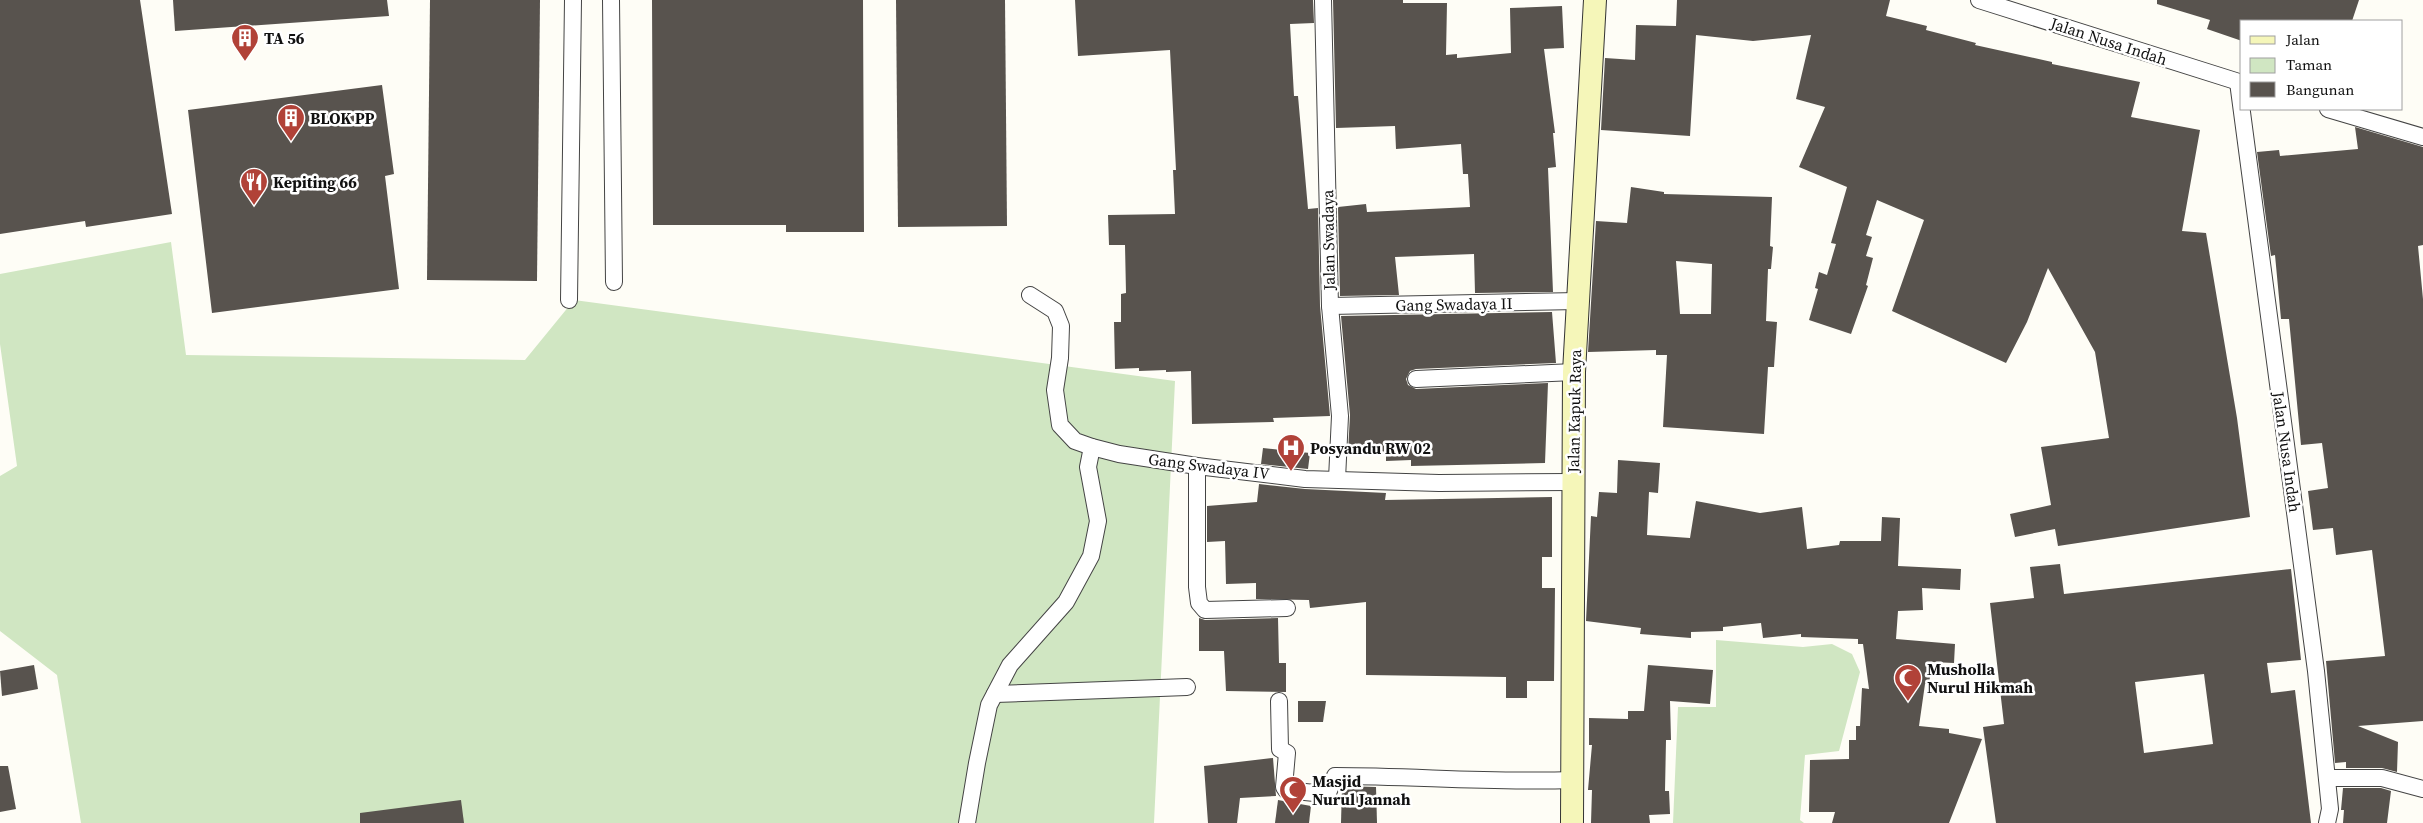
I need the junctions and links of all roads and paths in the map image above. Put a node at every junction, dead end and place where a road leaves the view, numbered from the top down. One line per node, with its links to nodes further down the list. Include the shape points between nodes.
1 (573, 0): 12 (street)
2 (611, 0): 10 (street)
3 (1323, 0): 14 (street, Jalan Swadaya)
4 (1595, 0): 13 (main road, Jalan Kapuk Raya)
5 (1979, 0): 6 (street, Jalan Nusa Indah)
6 (2240, 82)
7 (2244, 110): 25 (street, Jalan Nusa Indah)
8 (2331, 110): 9 (street)
9 (2423, 137)
10 (614, 282)
11 (1030, 296): 17 (street, Gang Swadaya IV, via 1055,311 1061,326 1055,390 1060,426 1076,441)
12 (569, 300)
13 (1578, 301): 14 (street, Gang Swadaya II); 15 (main road, Jalan Kapuk Raya)
14 (1330, 306): 19 (street, Jalan Swadaya, via 1340,416)
15 (1574, 372): 16 (street); 20 (main road, Jalan Kapuk Raya)
16 (1416, 379)
17 (1092, 447): 18 (street, Gang Swadaya IV); 23 (street, via 1088,467 1098,521 1091,556 1066,602 1010,665)
18 (1197, 466): 19 (street, Gang Swadaya IV, via 1305,479); 21 (street, via 1199,603 1205,610)
19 (1337, 479): 20 (street, Gang Swadaya IV, via 1439,483)
20 (1572, 482): 26 (main road, Jalan Kapuk Raya)
21 (1286, 608)
22 (1187, 688): 23 (street)
23 (995, 694): 28 (street, via 989,705)
24 (1279, 700): 26 (street, via 1280,749 1286,753 1286,790 1328,793 1335,776 1528,782)
25 (2327, 778): 27 (street, via 2382,778); 30 (street, Jalan Nusa Indah, via 2330,809)
26 (1572, 780): 29 (main road, Jalan Kapuk Raya)
27 (2423, 789)
28 (967, 823)
29 (1572, 823)
30 (2327, 823)

